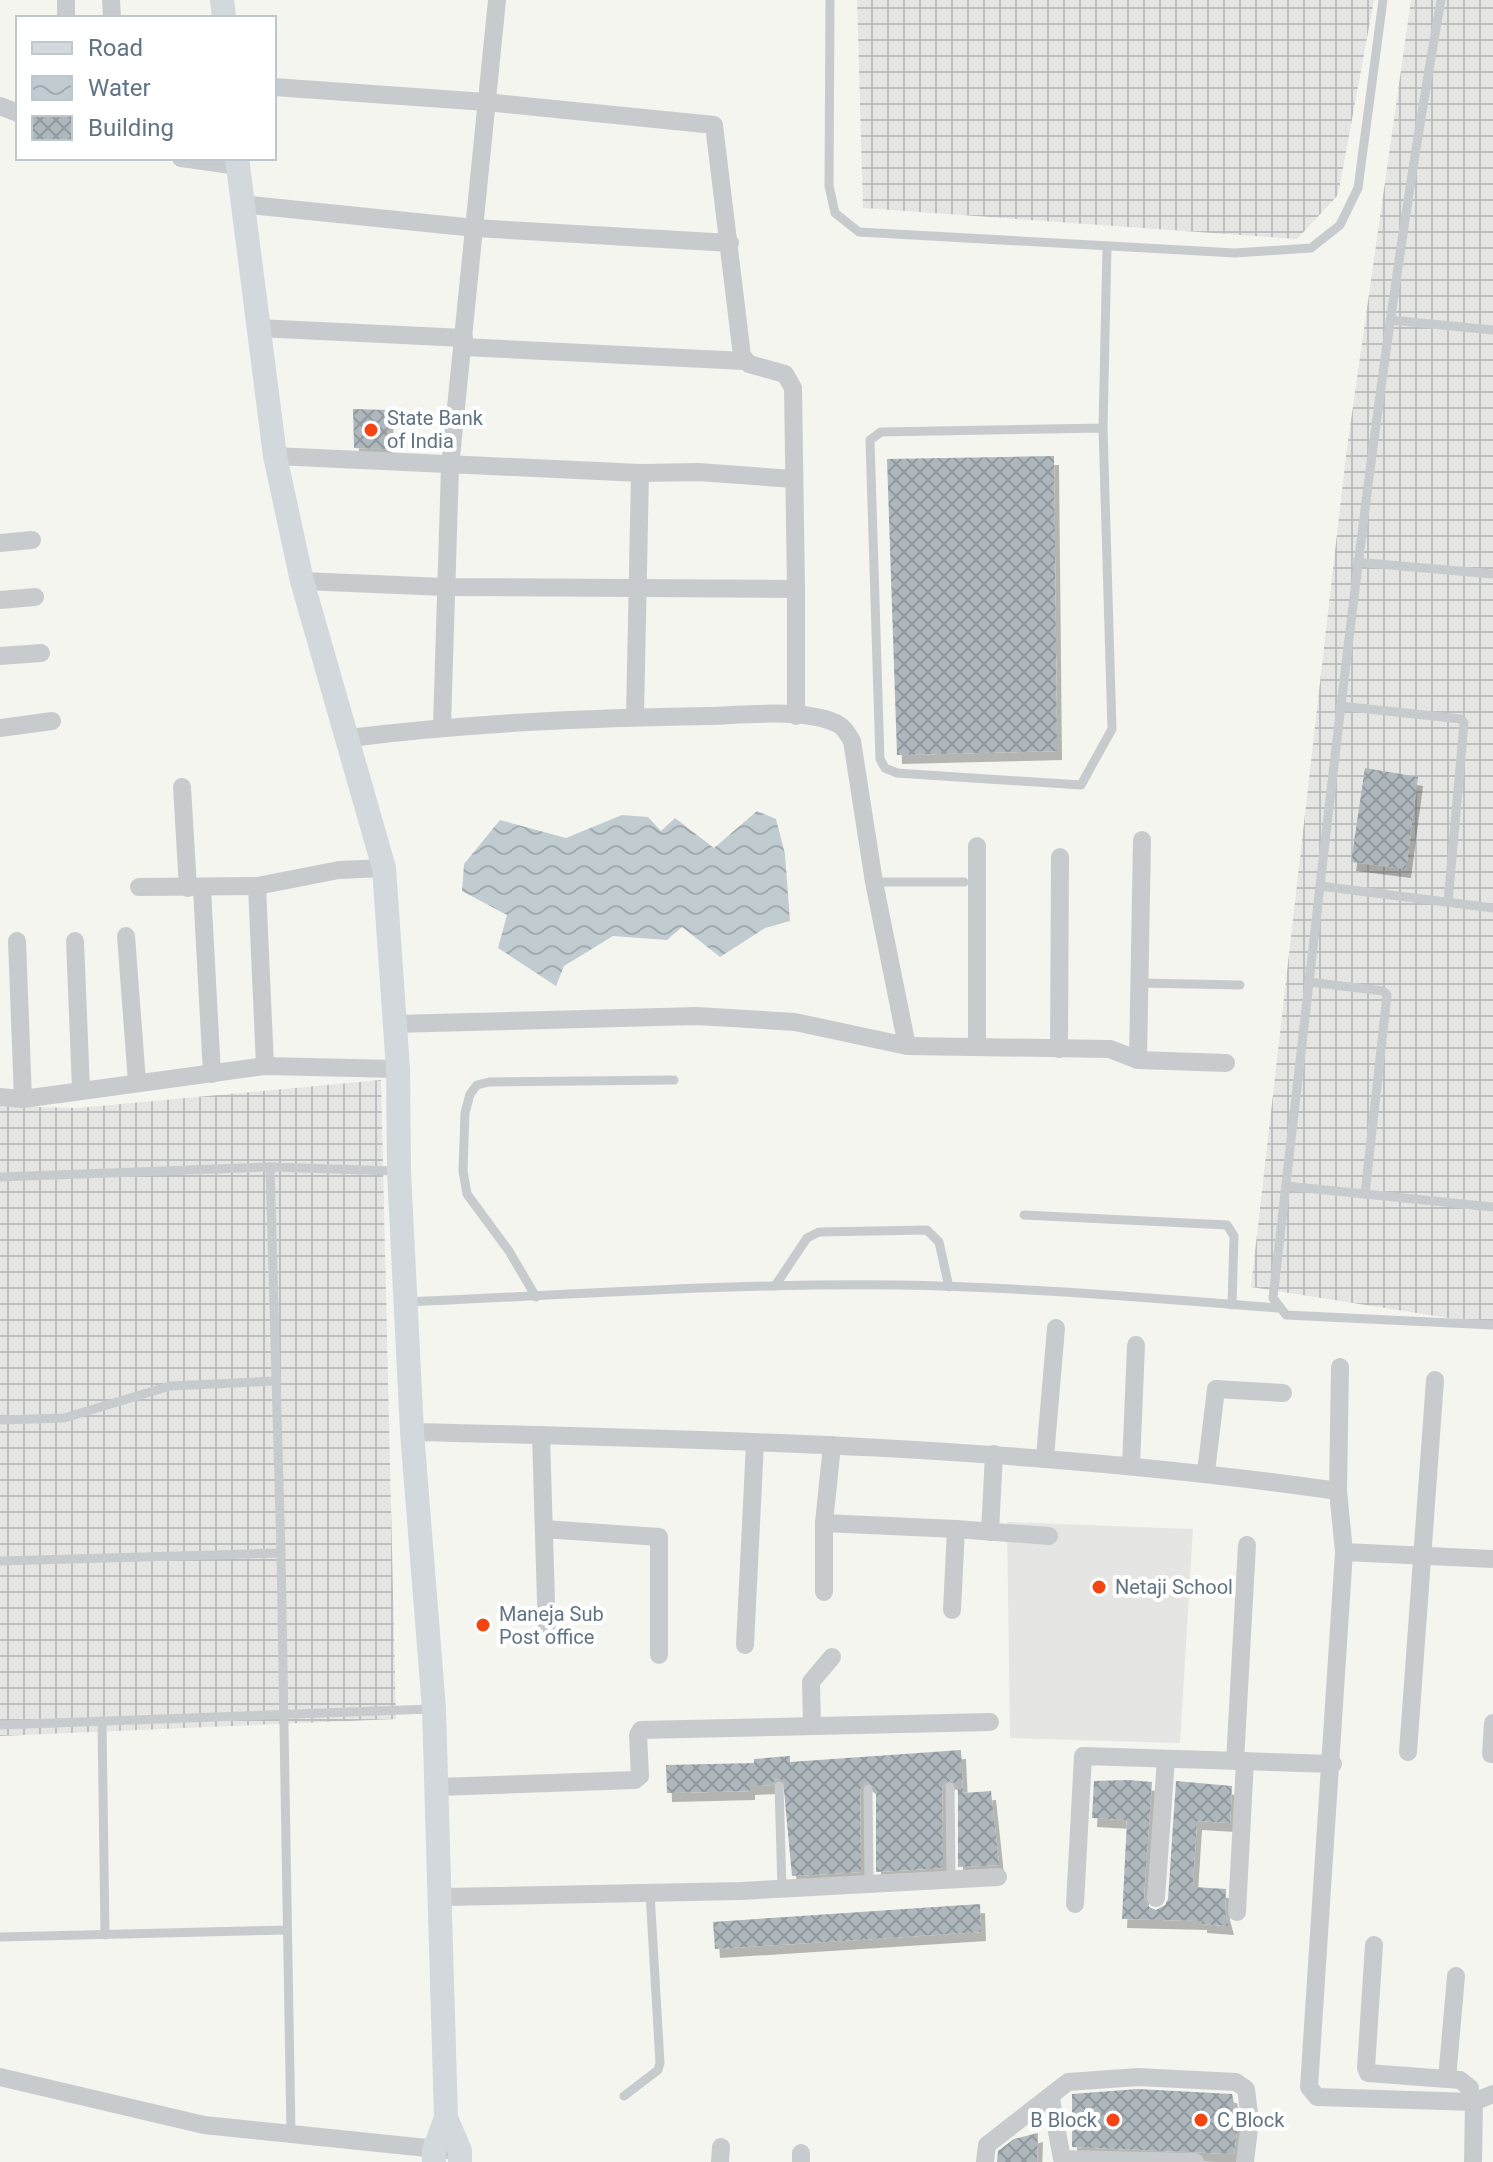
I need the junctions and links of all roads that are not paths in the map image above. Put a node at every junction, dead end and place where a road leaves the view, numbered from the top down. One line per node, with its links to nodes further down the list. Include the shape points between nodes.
1 (497, 0): 6 (street)
2 (830, 0): 12 (lane, via 829,186 835,213 859,232)
3 (1383, 0): 12 (lane, via 1358,188 1340,225 1311,248 1235,253)
4 (1441, 0): 13 (lane)
5 (276, 87): 6 (street)
6 (486, 102): 10 (street); 11 (street, via 714,125)
7 (210, 160): 8 (street)
8 (238, 162): 9 (street)
9 (241, 204): 10 (street); 14 (street)
10 (475, 228): 11 (street); 16 (street)
11 (730, 243): 17 (street)
12 (1107, 246): 18 (lane)
13 (1390, 320): 15 (lane); 25 (lane)
14 (258, 328): 16 (street); 19 (street)
15 (1493, 330)
16 (463, 342): 17 (street); 20 (street)
17 (744, 361): 22 (street, via 790,380)
18 (1103, 428): 18 (lane, via 1112,729 1081,785 885,768 880,759 870,440 881,432)
19 (275, 456): 20 (street); 27 (street)
20 (450, 467): 21 (street); 28 (street)
21 (640, 473): 22 (street); 29 (street)
22 (794, 479): 30 (street)
23 (32, 540): 24 (street)
24 (0, 543)
25 (1356, 562): 26 (lane); 35 (lane)
26 (1493, 574)
27 (302, 581): 28 (street); 41 (street)
28 (445, 587): 29 (street); 39 (street)
29 (637, 588): 30 (street); 37 (street)
30 (796, 589): 36 (street)
31 (35, 597): 32 (street)
32 (0, 600)
33 (41, 653): 34 (street)
34 (0, 656)
35 (1340, 706): 50 (lane); 53 (lane, via 1464,723)
36 (796, 716): 37 (street); 47 (street, via 835,723 852,741)
37 (635, 717): 39 (street)
38 (52, 721): 40 (street)
39 (442, 726): 41 (street)
40 (0, 728)
41 (349, 738): 46 (street)
42 (182, 787): 52 (street)
43 (1142, 840): 59 (street)
44 (977, 846): 63 (street)
45 (1060, 857): 64 (street)
46 (384, 868): 49 (street, via 339,870); 61 (street)
47 (874, 882): 48 (lane); 62 (street)
48 (964, 882)
49 (257, 886): 52 (street); 67 (street)
50 (1320, 886): 53 (lane); 58 (lane)
51 (139, 887): 52 (street)
52 (195, 888): 69 (street)
53 (1448, 902): 54 (lane)
54 (1493, 908)
55 (126, 936): 71 (street)
56 (17, 941): 74 (street)
57 (75, 941): 72 (street)
58 (1309, 982): 78 (lane); 79 (lane, via 1387,995)
59 (1139, 983): 60 (lane); 65 (street)
60 (1240, 985)
61 (394, 1024): 62 (street, via 697,1016 795,1022); 68 (street)
62 (907, 1046): 63 (street)
63 (977, 1047): 64 (street)
64 (1059, 1049): 65 (street, via 1110,1049)
65 (1138, 1060): 66 (street)
66 (1226, 1063)
67 (265, 1066): 68 (street); 69 (street)
68 (398, 1069): 76 (street)
69 (212, 1074): 71 (street)
70 (674, 1080): 84 (lane, via 489,1082 470,1094 463,1171 467,1194)
71 (137, 1082): 72 (street)
72 (81, 1089): 74 (street)
73 (0, 1097): 74 (street)
74 (23, 1099)
75 (270, 1167): 76 (lane); 77 (lane); 93 (lane)
76 (399, 1171): 85 (street)
77 (0, 1177)
78 (1286, 1186): 79 (lane); 87 (lane, via 1273,1298)
79 (1365, 1194): 80 (lane)
80 (1493, 1207)
81 (1024, 1215): 86 (lane, via 1227,1225 1234,1236)
82 (775, 1286): 83 (lane); 83 (lane, via 807,1238 850,1229 927,1230 939,1242); 84 (lane)
83 (949, 1287): 86 (lane)
84 (536, 1297): 85 (lane)
85 (405, 1302): 96 (street)
86 (1232, 1305): 87 (lane)
87 (1278, 1308): 88 (lane, via 1286,1315)
88 (1493, 1325)
89 (1056, 1328): 101 (street)
90 (1136, 1345): 102 (street)
91 (1340, 1367): 104 (street)
92 (1435, 1380): 113 (street)
93 (276, 1381): 95 (lane, via 170,1386 64,1418); 112 (lane)
94 (1283, 1393): 103 (street, via 1216,1389)
95 (0, 1420)
96 (412, 1432): 97 (street); 122 (street)
97 (541, 1435): 98 (street); 106 (street)
98 (755, 1443): 99 (street); 119 (street)
99 (832, 1445): 100 (street); 105 (street)
100 (994, 1454): 101 (street); 108 (street)
101 (1045, 1457): 102 (street)
102 (1131, 1465): 103 (street)
103 (1206, 1472): 104 (street)
104 (1338, 1491): 111 (street)
105 (824, 1523): 107 (street); 116 (street)
106 (544, 1529): 118 (street); 120 (street, via 659,1537)
107 (956, 1529): 108 (street); 117 (street)
108 (990, 1532): 109 (street)
109 (1049, 1536)
110 (1247, 1545): 132 (street)
111 (1344, 1552): 113 (street); 133 (street)
112 (281, 1553): 115 (lane); 123 (lane)
113 (1424, 1556): 114 (street); 129 (street)
114 (1493, 1559)
115 (0, 1561)
116 (824, 1592)
117 (952, 1610)
118 (547, 1635)
119 (745, 1645)
120 (659, 1655)
121 (832, 1657): 128 (street, via 811,1682)
122 (434, 1709): 123 (lane); 135 (street)
123 (283, 1717): 124 (lane); 147 (lane)
124 (102, 1721): 127 (lane); 148 (lane)
125 (990, 1722): 128 (street)
126 (1493, 1723): 130 (street)
127 (0, 1725)
128 (812, 1726): 135 (street, via 641,1730 640,1776 635,1780)
129 (1408, 1752)
130 (1491, 1754)
131 (1166, 1759): 132 (street); 144 (street); 145 (street, via 1083,1756)
132 (1240, 1761): 133 (street); 146 (street)
133 (1333, 1764): 157 (street, via 1311,2093)
134 (779, 1786): 141 (lane)
135 (437, 1787): 143 (street)
136 (950, 1787): 139 (lane)
137 (868, 1789): 140 (lane)
138 (998, 1877): 139 (street)
139 (951, 1878): 140 (street)
140 (869, 1883): 141 (street)
141 (782, 1888): 142 (street)
142 (650, 1893): 143 (street); 155 (lane, via 660,2063)
143 (442, 1897): 158 (street)
144 (1156, 1898)
145 (1075, 1904)
146 (1237, 1912)
147 (287, 1930): 148 (lane); 159 (lane)
148 (105, 1935): 149 (lane)
149 (0, 1937)
150 (1374, 1945): 153 (street, via 1368,2073)
151 (1456, 1976): 153 (street)
152 (0, 2077): 159 (street, via 204,2125)
153 (1447, 2079): 157 (street, via 1466,2083)
154 (1493, 2094): 157 (street)
155 (624, 2096)
156 (1051, 2099): 162 (street); 163 (street, via 987,2145); 165 (street, via 1068,2082 1138,2077 1236,2082 1249,2097)
157 (1471, 2102): 166 (street)
158 (446, 2118): 160 (street); 161 (street)
159 (291, 2136): 160 (street)
160 (434, 2156): 161 (street)
161 (460, 2156)
162 (1062, 2160): 164 (street)
163 (985, 2162)
164 (1195, 2162)
165 (1245, 2162)
166 (1473, 2162)

